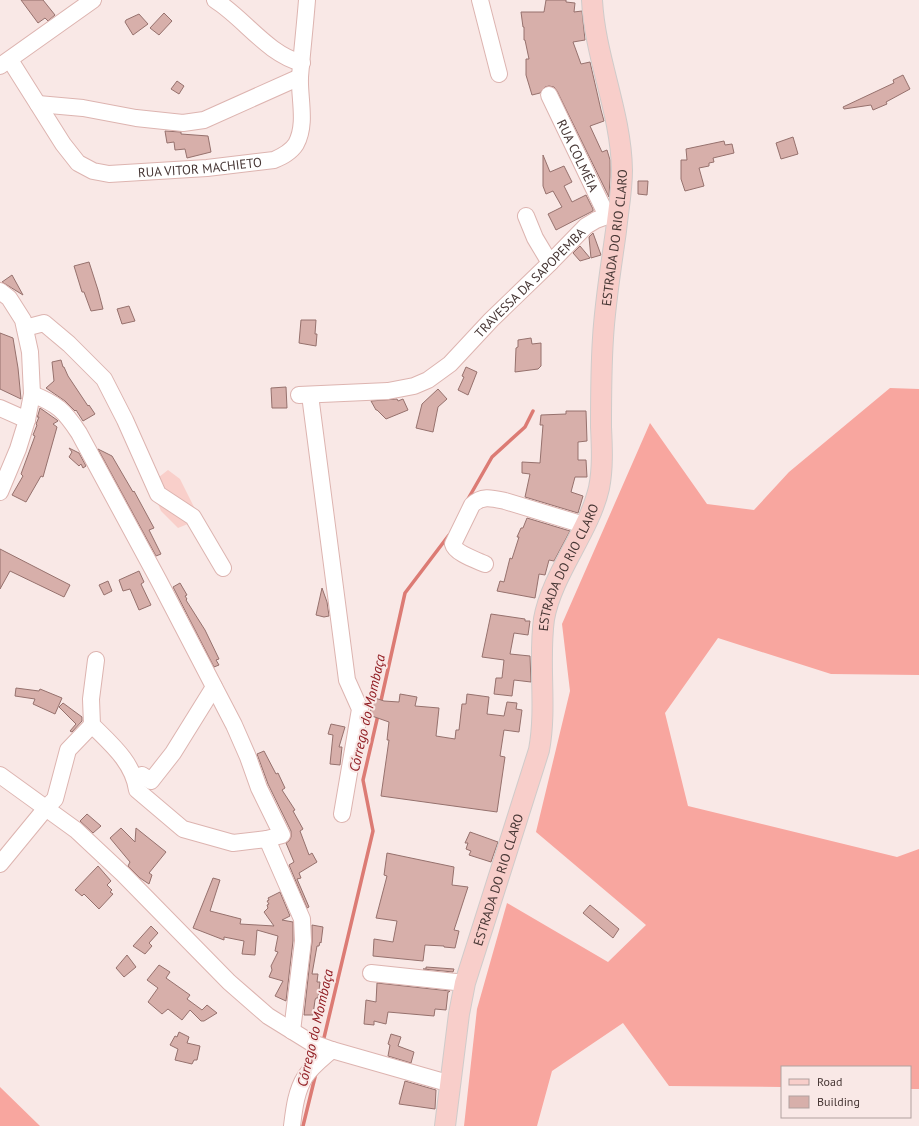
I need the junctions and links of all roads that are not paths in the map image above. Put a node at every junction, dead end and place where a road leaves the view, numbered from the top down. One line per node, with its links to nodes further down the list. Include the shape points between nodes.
1 (93, 0): 6 (street)
2 (215, 0): 7 (street)
3 (307, 0): 7 (street, RUA VITOR MACHIETO)
4 (480, 0): 8 (street)
5 (592, 0): 12 (main road, ESTRADA DO RIO CLARO, via 597,40 620,145 622,192)
6 (5, 63): 10 (street, RUA VITOR MACHIETO)
7 (301, 70): 10 (street, via 204,120 184,123); 10 (street, RUA VITOR MACHIETO, via 301,129 290,151 274,160 109,174 92,171 78,163)
8 (499, 74)
9 (549, 95): 12 (street, RUA COLMÉIA)
10 (38, 104)
11 (526, 216): 13 (street, via 534,238)
12 (612, 216): 13 (street, TRAVESSA DA SAPOPEMBA, via 596,220 586,226); 20 (main road, ESTRADA DO RIO CLARO, via 601,383 601,474 595,500)
13 (550, 263): 29 (street, TRAVESSA DA SAPOPEMBA, via 450,364 428,380 414,386 388,391 305,395 347,680 360,709)
14 (0, 291): 15 (street, via 9,298)
15 (25, 328): 16 (street, via 30,352); 22 (street, via 44,323 70,344 104,379 158,494 193,518)
16 (32, 394): 18 (street); 24 (street, via 59,407 79,433)
17 (0, 408): 18 (street)
18 (27, 420): 19 (street)
19 (0, 492)
20 (584, 525): 21 (street, via 505,501 482,498 472,505 453,547); 33 (main road, ESTRADA DO RIO CLARO, via 549,599 542,643 543,716 540,750)
21 (485, 564)
22 (223, 568)
23 (96, 660): 25 (street, via 91,699)
24 (214, 687): 27 (street, via 174,754 151,781 142,775); 30 (street, via 234,725 259,788 282,835)
25 (92, 725): 27 (street, via 123,756); 28 (street, via 68,750 56,799)
26 (0, 775): 28 (street)
27 (136, 781): 30 (street, via 137,790 183,829 233,843)
28 (46, 808): 31 (street); 34 (street, via 100,852 229,982 268,1016)
29 (342, 814)
30 (267, 839): 34 (street, via 302,919 303,941)
31 (0, 864)
32 (371, 973): 33 (street)
33 (466, 982): 36 (main road, ESTRADA DO RIO CLARO, via 459,1014)
34 (292, 1031): 35 (street, via 310,1042)
35 (332, 1050): 36 (street); 37 (street, via 305,1077 298,1093)
36 (451, 1084): 38 (main road, ESTRADA DO RIO CLARO)
37 (292, 1126)
38 (446, 1126)

